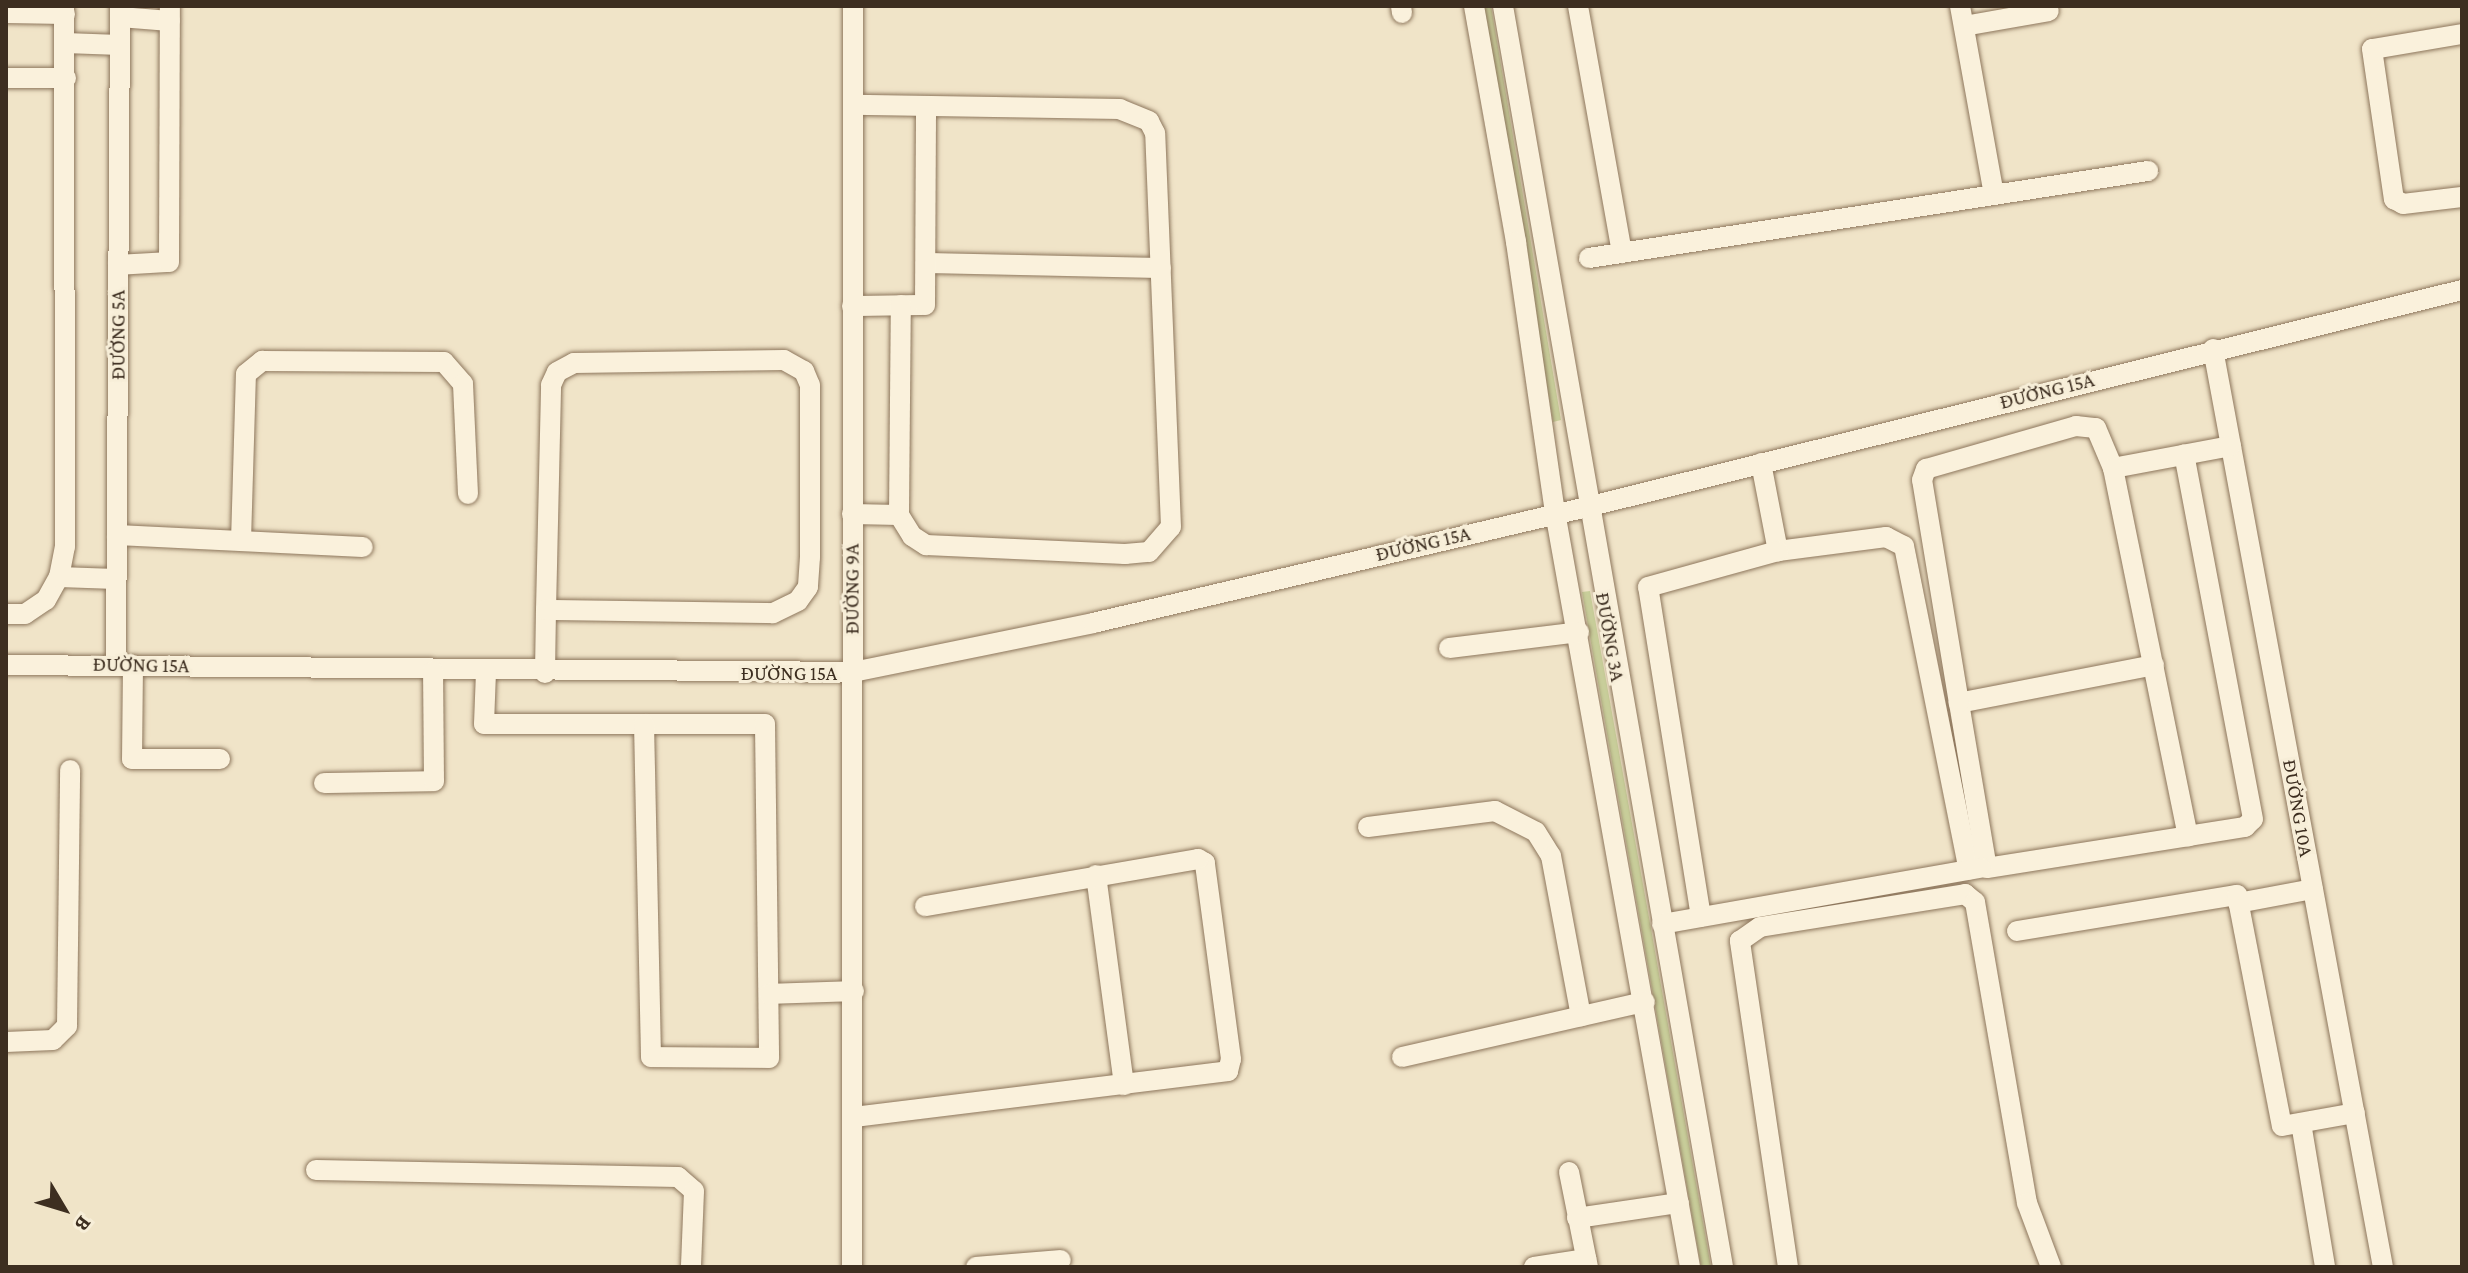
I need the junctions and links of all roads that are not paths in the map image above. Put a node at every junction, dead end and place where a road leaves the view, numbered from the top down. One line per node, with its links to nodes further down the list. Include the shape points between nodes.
1 (853, 6): 16 (street, ĐƯỜNG 9A)
2 (1474, 6): 36 (street, ĐƯỜNG 3A, via 1516,242)
3 (1503, 6): 35 (street, ĐƯỜNG 3A)
4 (1578, 6): 21 (street)
5 (64, 10): 8 (street); 12 (street)
6 (120, 11): 9 (street); 13 (street, ĐƯỜNG 5A)
7 (2049, 11): 10 (street)
8 (6, 13)
9 (170, 14): 24 (street, via 169,262)
10 (1962, 16): 19 (street)
11 (2462, 34): 20 (street, via 2372,49 2394,199 2403,204)
12 (65, 43): 13 (street); 15 (street)
13 (120, 45): 24 (street, ĐƯỜNG 5A)
14 (6, 78): 15 (street)
15 (66, 78): 43 (street, via 65,547)
16 (853, 105): 17 (street); 28 (street, ĐƯỜNG 9A)
17 (926, 106): 23 (street); 25 (street, via 1120,109 1145,117 1155,133)
18 (2148, 171): 19 (street)
19 (1994, 195): 21 (street)
20 (2462, 197)
21 (1622, 253): 22 (street)
22 (1589, 258)
23 (926, 263): 25 (street); 27 (street, via 925,305)
24 (118, 265): 39 (street, ĐƯỜNG 5A)
25 (1161, 268): 38 (street, via 1171,527 1160,545 1136,555 926,545 912,536)
26 (2462, 290): 29 (street, ĐƯỜNG 15A)
27 (901, 305): 28 (street); 38 (street)
28 (852, 306): 37 (street, ĐƯỜNG 9A)
29 (2213, 349): 30 (street, ĐƯỜNG 10A); 32 (street, ĐƯỜNG 15A)
30 (2231, 446): 31 (street); 65 (street, ĐƯỜNG 10A)
31 (2184, 454): 33 (street); 62 (street, via 2254,810 2245,827)
32 (1761, 463): 35 (street, ĐƯỜNG 15A); 42 (street)
33 (2113, 468): 51 (street); 56 (street, via 2096,428 2076,426 1926,469 1922,480)
34 (468, 494): 40 (street, via 463,384 444,362 262,361 246,374)
35 (1587, 507): 36 (street, ĐƯỜNG 15A); 69 (street, ĐƯỜNG 3A)
36 (1555, 512): 47 (street, ĐƯỜNG 3A); 54 (street, ĐƯỜNG 15A, via 1093,623)
37 (852, 514): 38 (street); 54 (street, ĐƯỜNG 9A)
38 (899, 515)
39 (117, 535): 40 (street); 44 (street, ĐƯỜNG 5A)
40 (241, 541): 41 (street)
41 (363, 547)
42 (1778, 551): 63 (street, via 1886,537 1904,546); 68 (street, via 1648,587)
43 (59, 577): 44 (street); 46 (street, via 46,600 25,614)
44 (116, 579): 50 (street, ĐƯỜNG 5A)
45 (546, 610): 45 (street, via 773,613 798,601 808,587 810,557 810,385 804,371 784,360 574,363 557,372 551,385); 55 (street)
46 (6, 614)
47 (1579, 632): 48 (street); 73 (street, ĐƯỜNG 3A)
48 (1449, 648)
49 (6, 665): 50 (street, ĐƯỜNG 15A)
50 (124, 665): 52 (street, ĐƯỜNG 15A); 58 (street, ĐƯỜNG 5A, via 132,759)
51 (2154, 665): 56 (street); 62 (street)
52 (433, 671): 53 (street, ĐƯỜNG 15A); 60 (street, via 434,781)
53 (486, 672): 55 (street, ĐƯỜNG 15A); 57 (street, via 484,724)
54 (853, 672): 55 (street, ĐƯỜNG 15A); 71 (street, ĐƯỜNG 9A)
55 (545, 673)
56 (1959, 703): 63 (street)
57 (644, 724): 72 (street, via 765,724); 72 (street, via 651,1057 769,1058)
58 (220, 759)
59 (70, 770): 75 (street, via 67,1026 53,1040)
60 (324, 783)
61 (1368, 827): 74 (street, via 1495,811 1536,832 1551,856)
62 (2188, 836): 63 (street)
63 (1978, 869): 68 (street)
64 (1096, 875): 67 (street); 77 (street); 77 (street, via 1198,859 1210,872 1231,1059 1228,1071)
65 (2313, 889): 66 (street); 78 (street, ĐƯỜNG 10A)
66 (2238, 903): 70 (street, via 2237,895); 80 (street, via 2282,1126)
67 (925, 906)
68 (1701, 917): 69 (street)
69 (1662, 924): 92 (street, ĐƯỜNG 3A)
70 (2017, 931)
71 (854, 991): 72 (street); 79 (street, ĐƯỜNG 9A)
72 (769, 994)
73 (1645, 1002): 74 (street); 83 (street, ĐƯỜNG 3A)
74 (1581, 1016): 76 (street)
75 (6, 1042)
76 (1402, 1057)
77 (1124, 1085): 79 (street)
78 (2355, 1113): 80 (street); 96 (street, ĐƯỜNG 10A)
79 (854, 1117): 88 (street, ĐƯỜNG 9A)
80 (2301, 1123): 95 (street)
81 (316, 1170): 87 (street, via 678,1177 694,1191)
82 (1569, 1172): 84 (street)
83 (1679, 1203): 84 (street); 91 (street, ĐƯỜNG 3A)
84 (1577, 1218): 86 (street)
85 (1061, 1260): 89 (street)
86 (1587, 1263): 90 (street)
87 (691, 1267)
88 (852, 1267)
89 (976, 1267)
90 (1534, 1267)
91 (1690, 1267)
92 (1723, 1267)
93 (1788, 1267): 94 (street, via 1740,941 1760,927 1965,894 1975,902 2027,1203)
94 (2051, 1267)
95 (2325, 1267)
96 (2383, 1267)

